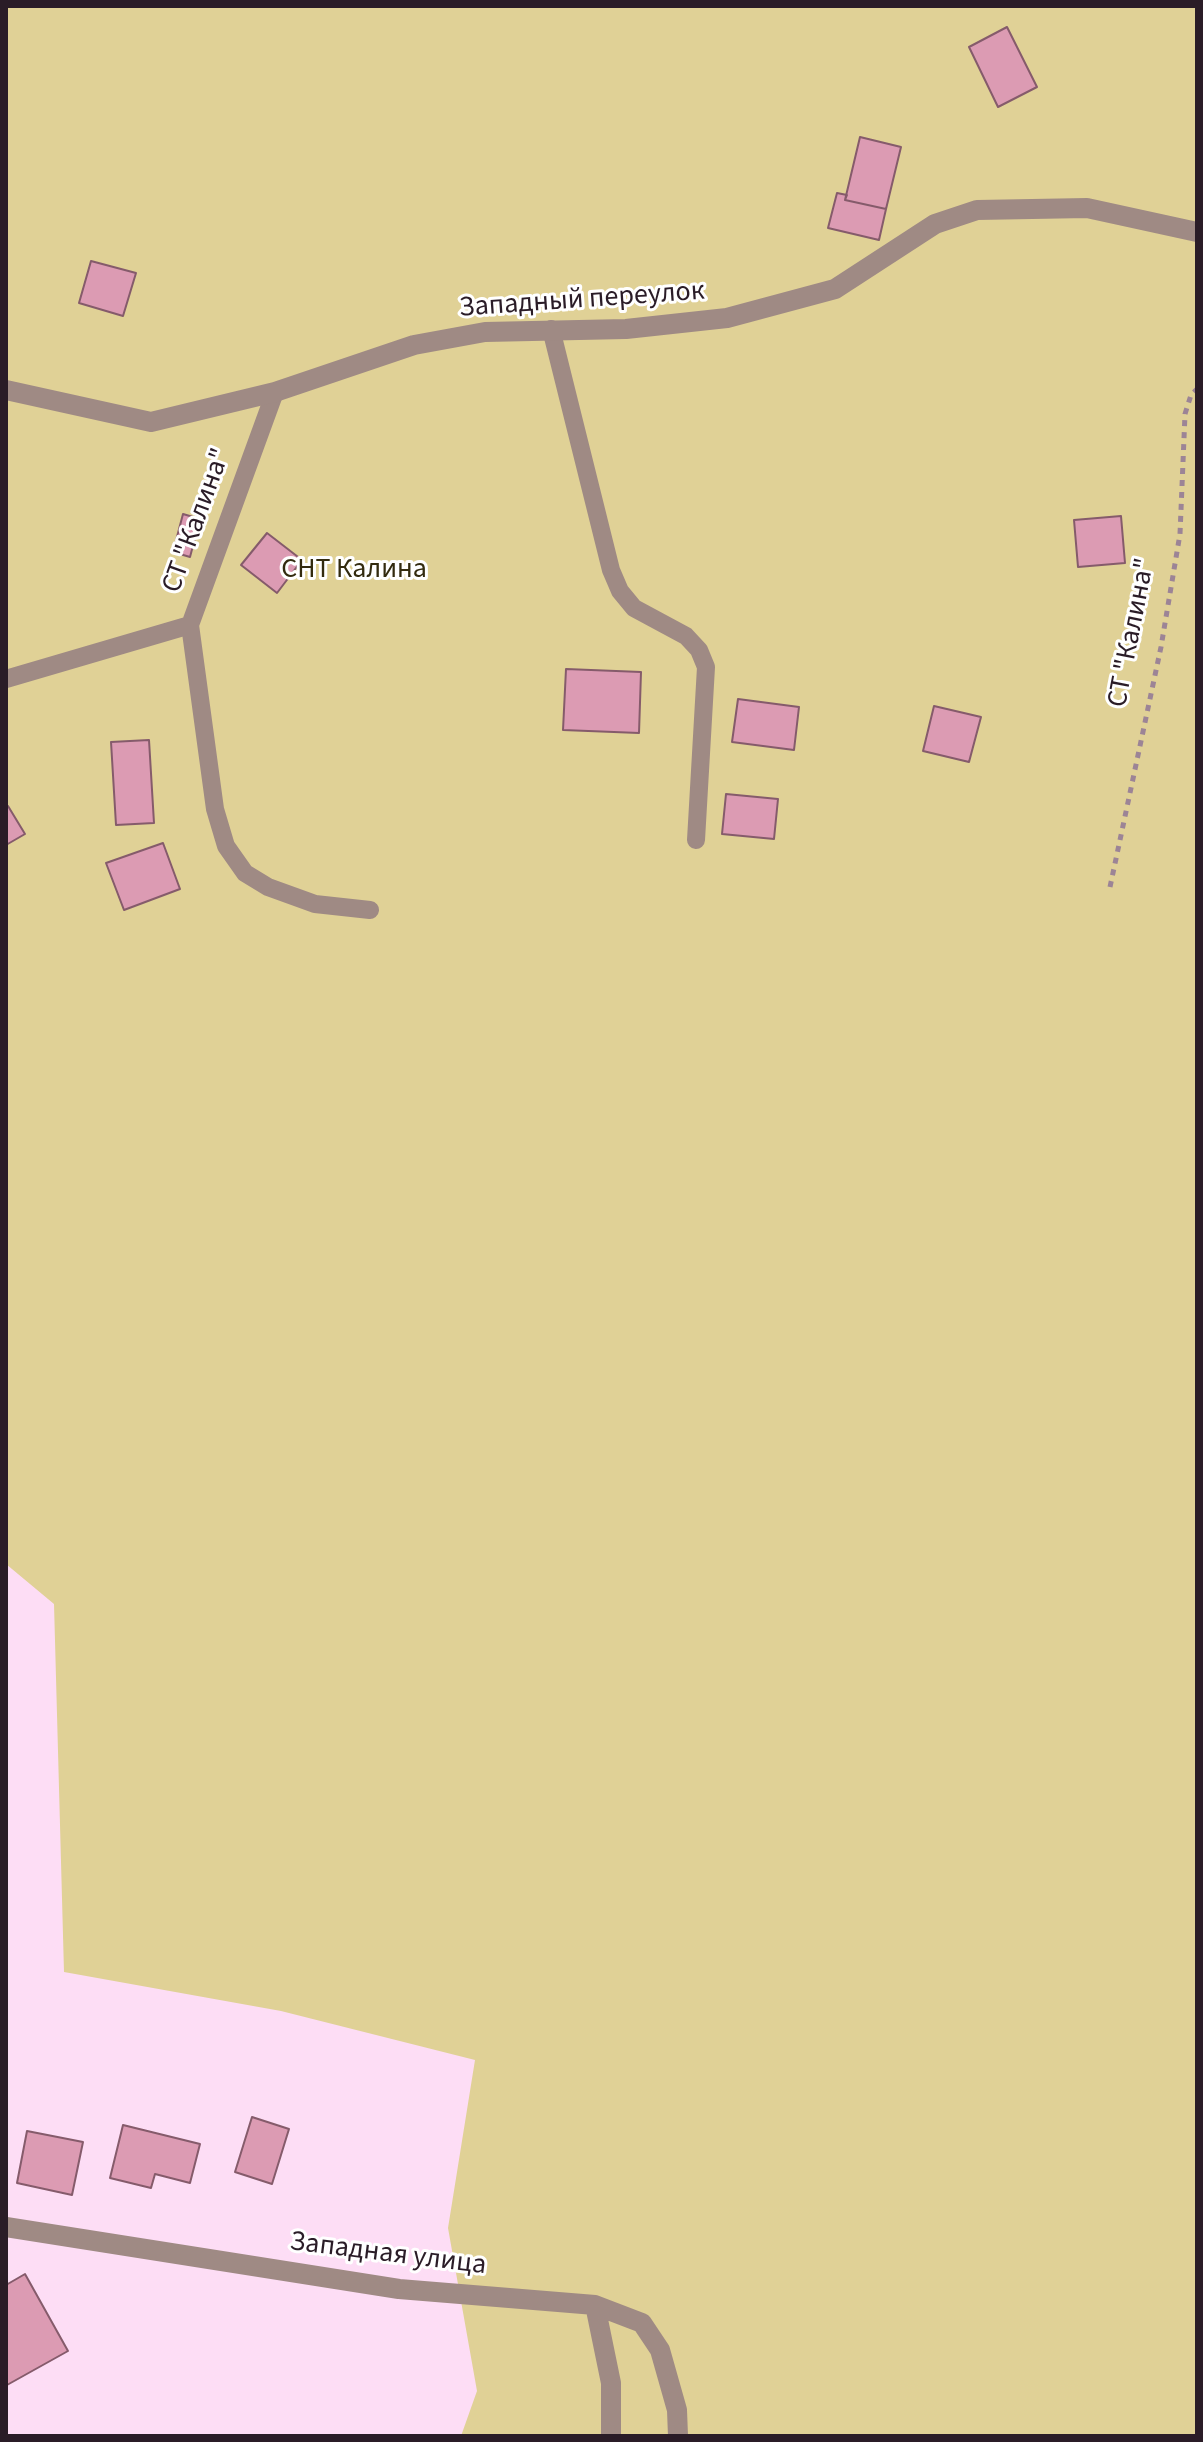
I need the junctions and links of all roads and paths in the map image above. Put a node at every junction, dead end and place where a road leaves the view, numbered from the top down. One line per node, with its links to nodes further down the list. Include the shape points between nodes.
1 (1197, 232): 2 (street, Западный переулок, via 1087,208 977,210 935,224 835,289 727,318 626,329)
2 (551, 329): 5 (street, Западный переулок, via 485,332 414,345); 8 (lane, via 620,591 634,608 686,636 706,667)
3 (1197, 389): 9 (path, СТ "Калина", via 1185,414 1180,534 1166,619)
4 (6, 390): 5 (street, Западный переулок, via 151,422)
5 (275, 392): 6 (lane, СТ "Калина")
6 (190, 625): 7 (lane, СТ "Калина"); 10 (lane, via 215,809 226,846 245,873 268,887 315,904)
7 (6, 679)
8 (696, 840)
9 (1110, 887)
10 (370, 910)
11 (6, 2227): 12 (street, Западная улица, via 399,2289)
12 (595, 2305): 13 (street, via 611,2383); 14 (street, Западная улица, via 642,2323 660,2350 677,2410)
13 (611, 2436)
14 (678, 2436)

